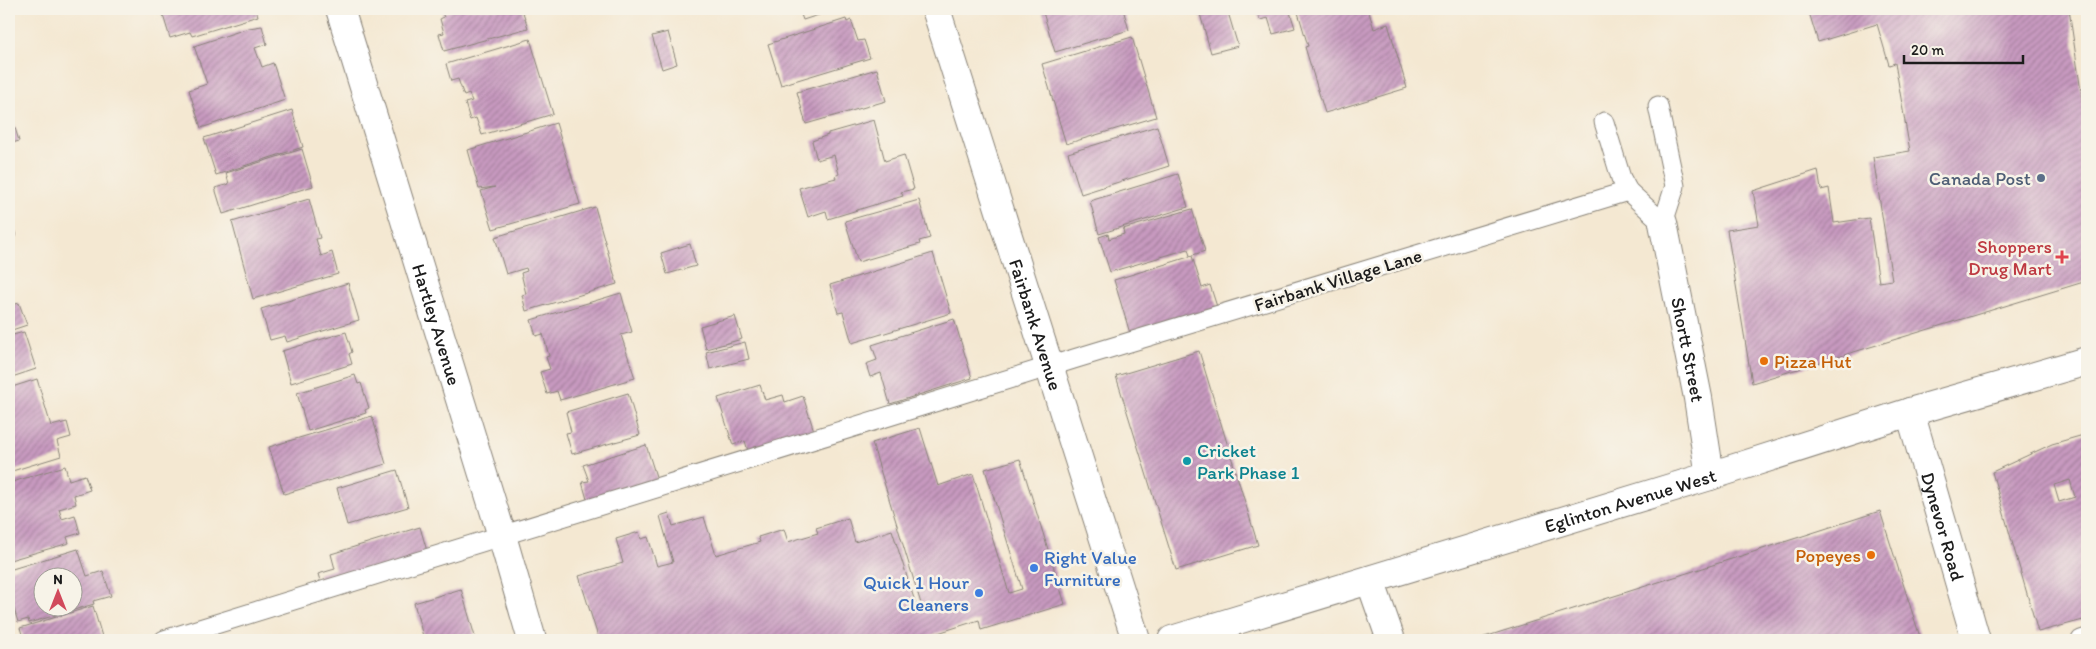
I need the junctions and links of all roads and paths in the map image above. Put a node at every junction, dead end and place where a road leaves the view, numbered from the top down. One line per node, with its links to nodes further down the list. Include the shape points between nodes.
1 (340, 9): 11 (street, Hartley Avenue)
2 (936, 9): 8 (street, Fairbank Avenue)
3 (1658, 106): 6 (lane, via 1675,186)
4 (1604, 122): 5 (lane)
5 (1628, 191): 6 (lane); 8 (lane, Fairbank Village Lane)
6 (1663, 223): 10 (street, Shortt Street)
7 (2087, 361): 9 (street, Eglinton Avenue West)
8 (1048, 367): 11 (lane, Fairbank Village Lane); 16 (street, Fairbank Avenue)
9 (1910, 412): 10 (street, Eglinton Avenue West); 19 (street, Dynevor Road)
10 (1710, 476): 12 (street, Eglinton Avenue West)
11 (502, 536): 14 (lane, Fairbank Village Lane); 15 (street, Hartley Avenue)
12 (1370, 580): 17 (street, Eglinton Avenue West); 18 (street)
13 (2087, 638): 20 (lane)
14 (164, 640)
15 (532, 640)
16 (1136, 640)
17 (1172, 640)
18 (1391, 640)
19 (1976, 640)
20 (2081, 640)

